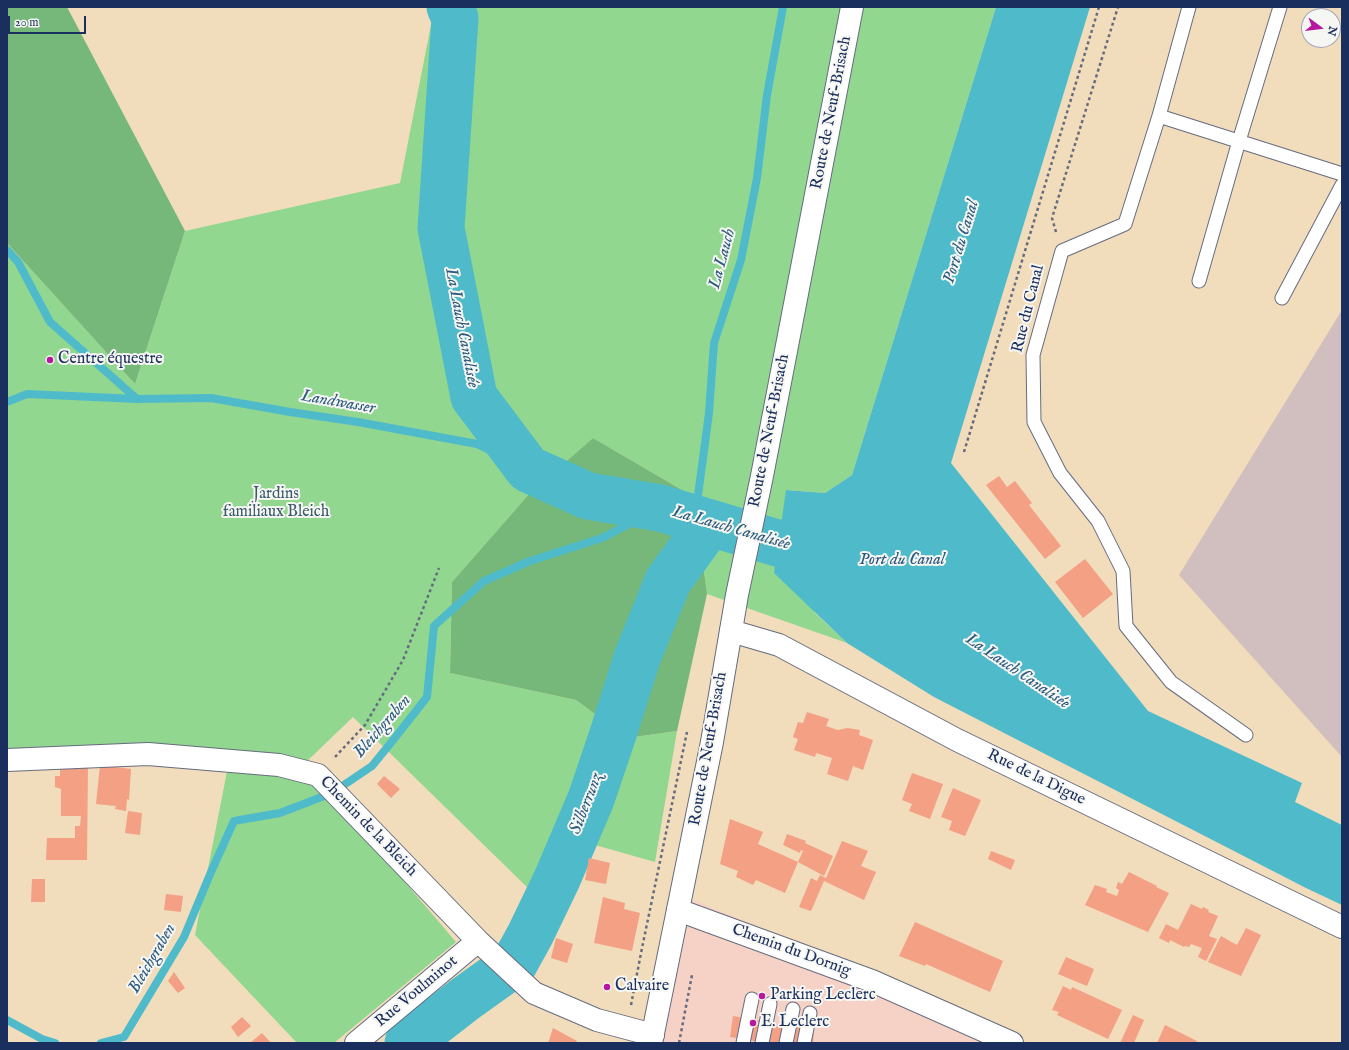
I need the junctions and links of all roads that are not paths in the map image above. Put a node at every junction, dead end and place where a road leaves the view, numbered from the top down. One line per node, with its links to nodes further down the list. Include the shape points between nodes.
1 (852, 7): 10 (street, Route de Neuf-Brisach)
2 (1189, 7): 4 (lane, Rue du Canal)
3 (1280, 7): 5 (lane)
4 (1159, 116): 5 (lane); 11 (lane, Rue du Canal, via 1125,224 1062,251 1033,355 1034,422 1060,473 1098,521 1123,571 1126,626 1171,682)
5 (1239, 141): 6 (lane); 8 (lane)
6 (1342, 174)
7 (1342, 185): 9 (lane)
8 (1199, 281)
9 (1282, 298)
10 (730, 631): 13 (street, Route de Neuf-Brisach, via 712,742); 14 (street, Rue de la Digue, via 779,646 957,740)
11 (1246, 735)
12 (7, 760): 15 (street, Chemin de la Bleich, via 148,754 278,765 330,787)
13 (678, 910): 20 (street, Route de Neuf-Brisach); 26 (street, Chemin du Dornig, via 872,981)
14 (1342, 927)
15 (485, 948): 20 (street, Chemin de la Bleich, via 534,993 597,1020 627,1028); 21 (street, Rue Voulminot)
16 (752, 999): 22 (lane)
17 (770, 1004): 23 (lane)
18 (793, 1009): 24 (lane)
19 (810, 1014): 25 (lane)
20 (652, 1039)
21 (356, 1043)
22 (743, 1043)
23 (762, 1043)
24 (786, 1043)
25 (804, 1043)
26 (1012, 1043)

